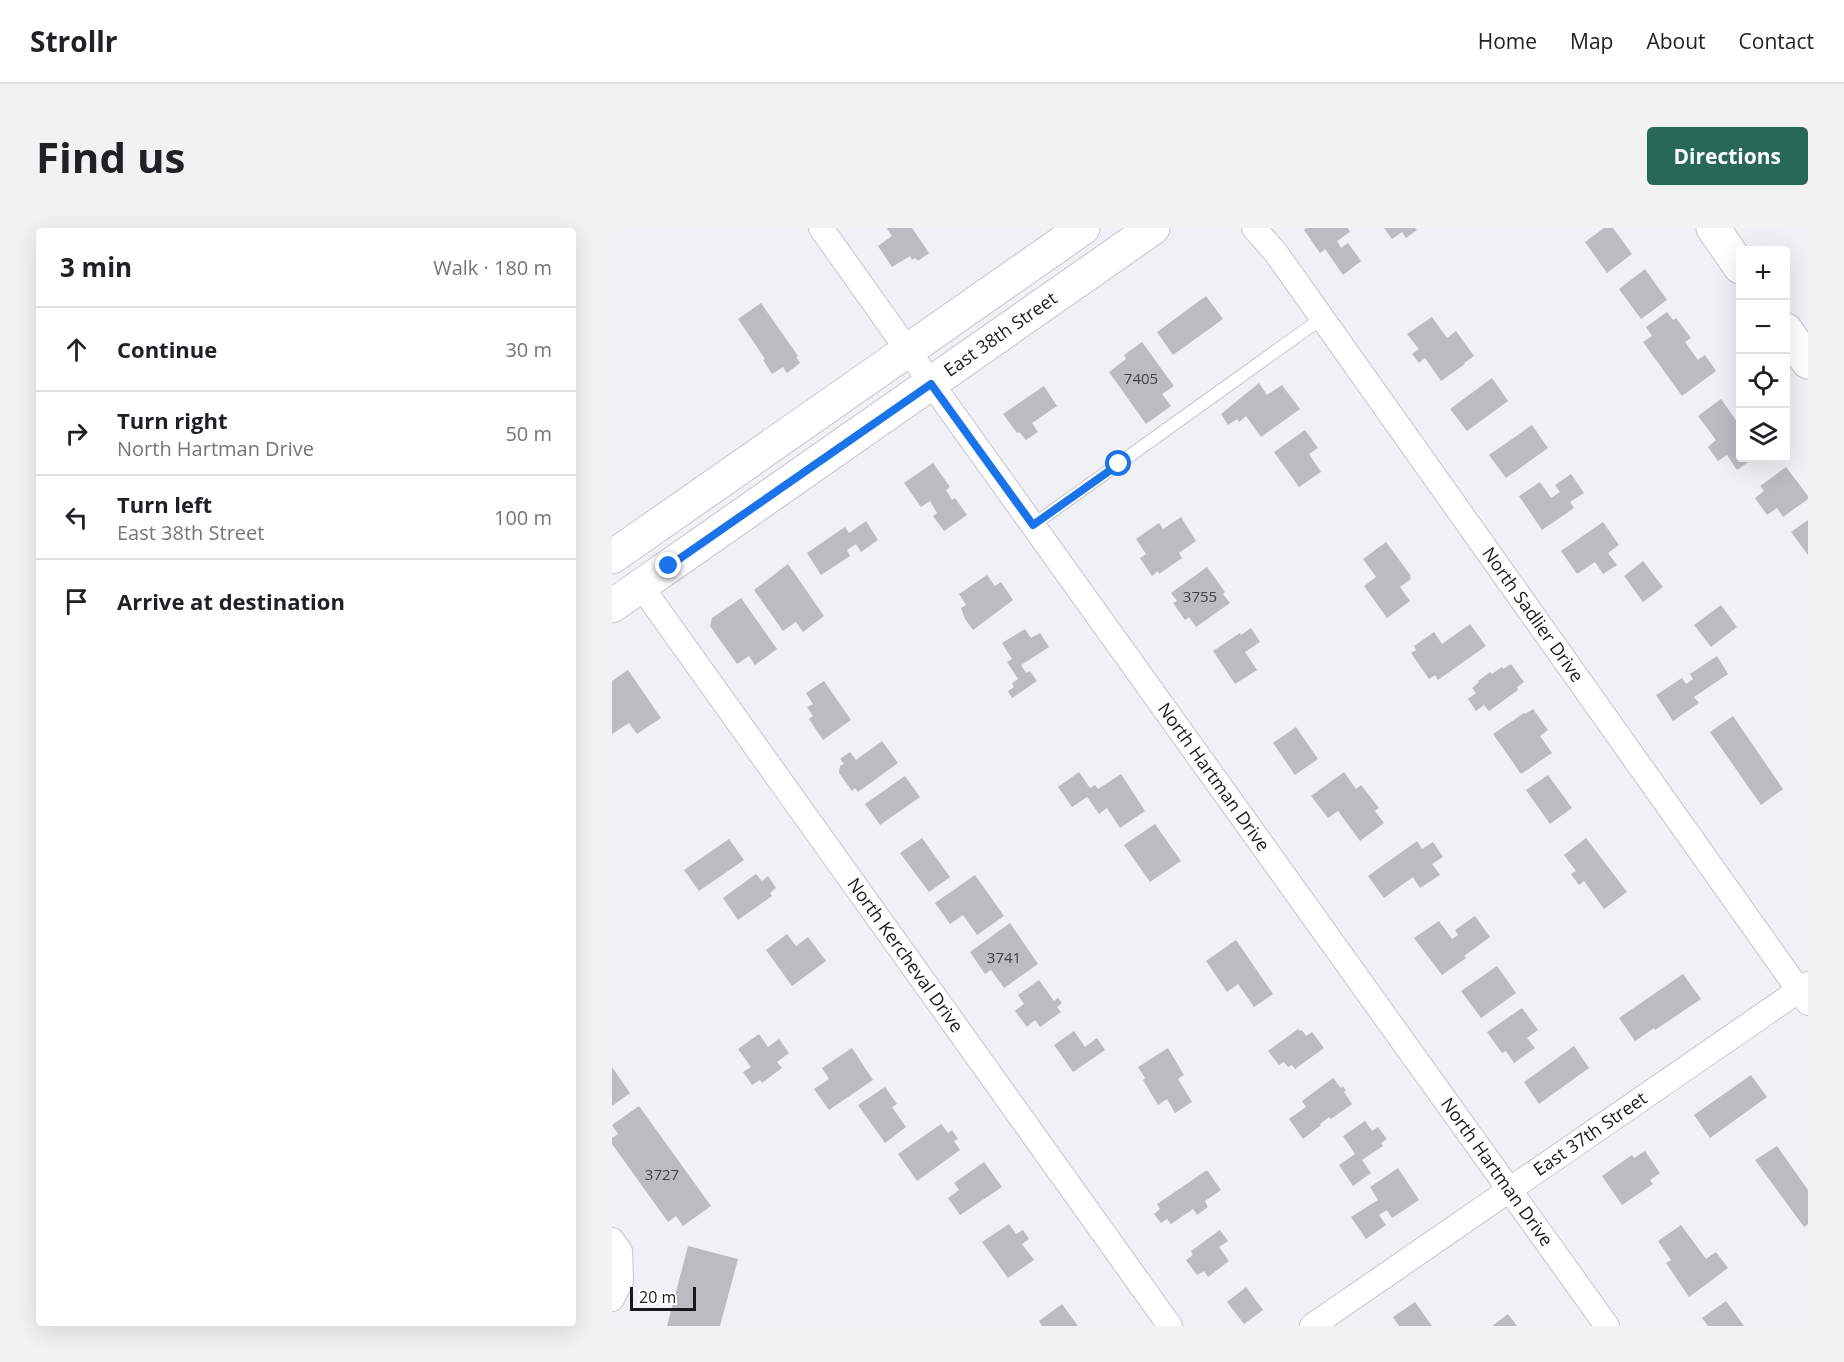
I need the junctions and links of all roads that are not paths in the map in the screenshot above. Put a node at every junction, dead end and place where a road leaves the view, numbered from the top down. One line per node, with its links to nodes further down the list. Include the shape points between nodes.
1 (821, 228): 9 (street, North Hartman Drive)
2 (1083, 228): 9 (main road)
3 (1154, 228): 11 (main road, East 38th Street)
4 (1254, 228): 7 (street, North Sadlier Drive)
5 (1713, 228): 6 (main road)
6 (1736, 261)
7 (1322, 318): 12 (lane); 16 (street, North Sadlier Drive)
8 (1790, 337): 10 (main road)
9 (907, 351): 11 (street, North Hartman Drive); 13 (main road)
10 (1808, 362)
11 (931, 384): 12 (street, North Hartman Drive); 14 (main road, East 38th Street)
12 (1033, 525): 17 (street, North Hartman Drive)
13 (614, 552)
14 (641, 586): 15 (main road, East 38th Street); 20 (street, North Kercheval Drive)
15 (612, 606)
16 (1805, 992): 17 (street, East 37th Street)
17 (1510, 1190): 21 (street, East 37th Street); 22 (street, North Hartman Drive)
18 (612, 1240): 19 (street, via 620,1251 621,1281)
19 (612, 1299)
20 (1170, 1326)
21 (1312, 1326)
22 (1607, 1326)

